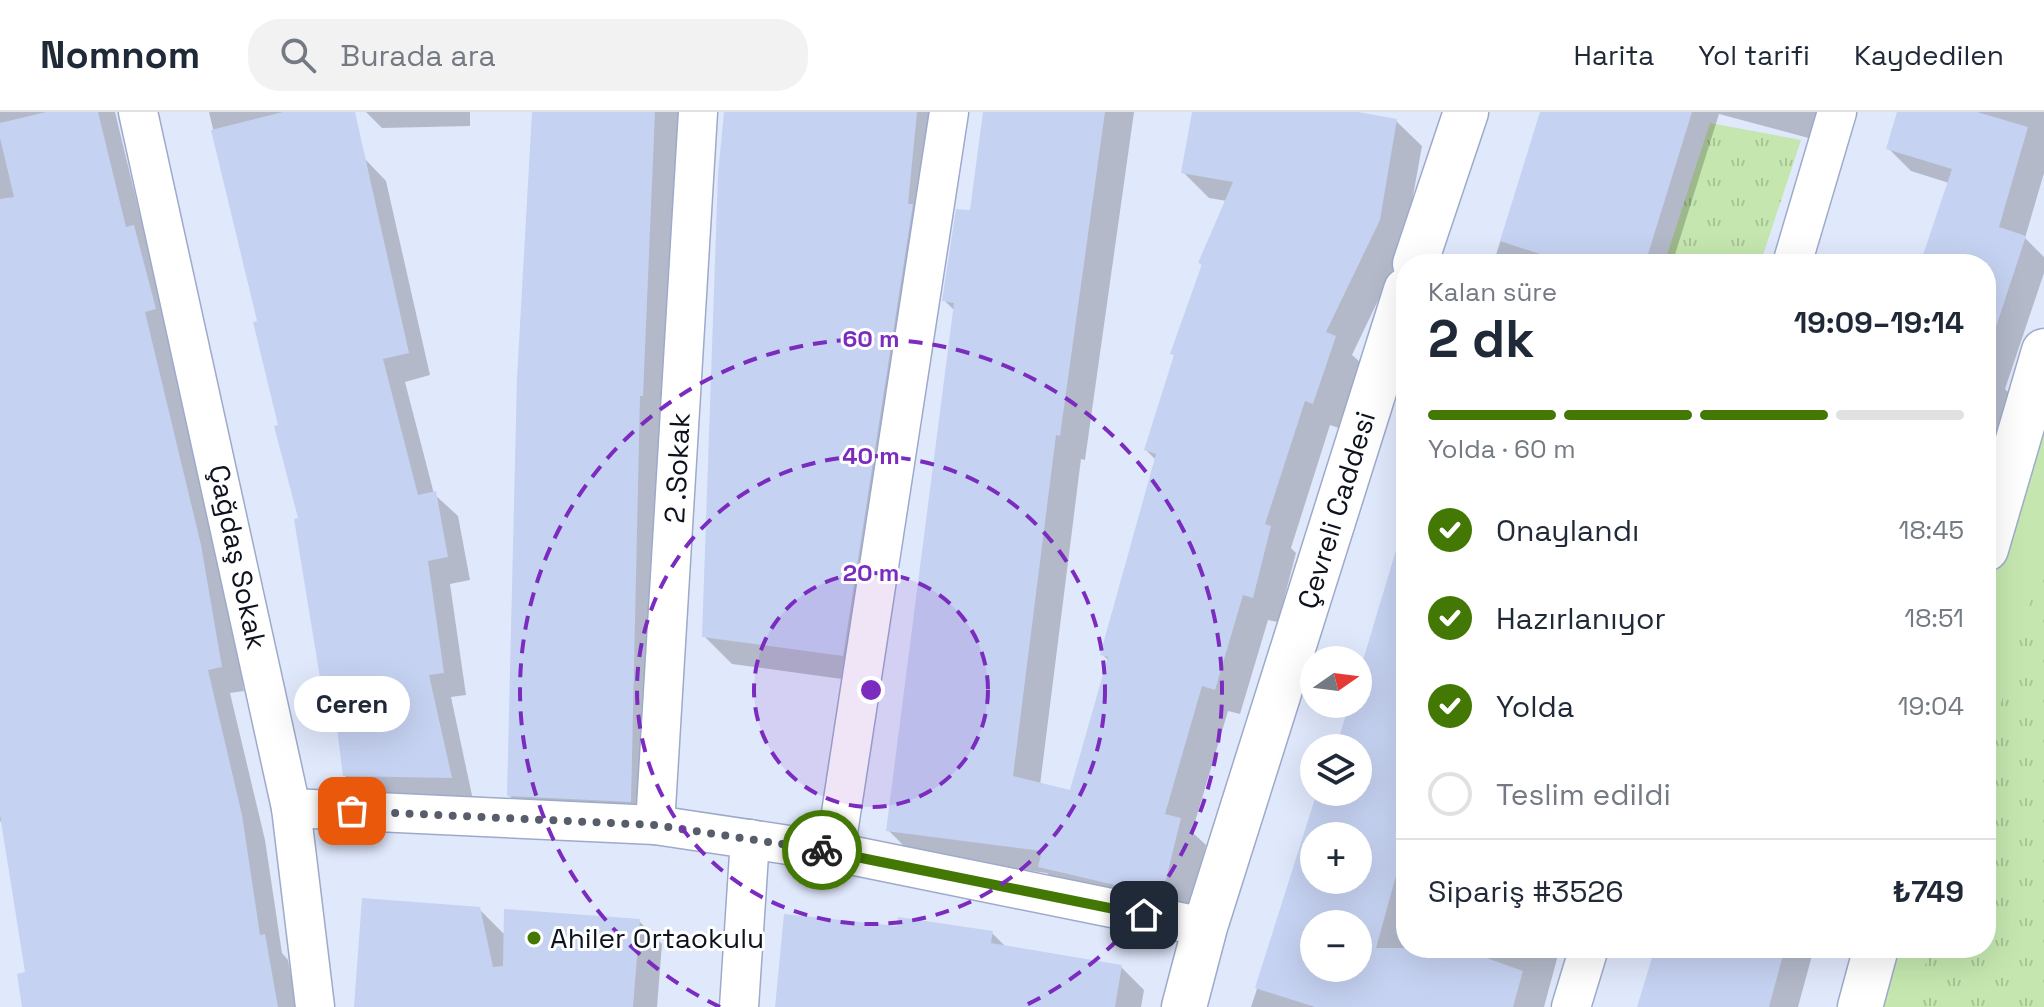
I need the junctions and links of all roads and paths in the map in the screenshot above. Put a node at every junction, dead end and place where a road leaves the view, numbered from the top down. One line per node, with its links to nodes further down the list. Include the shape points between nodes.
1 (138, 112): 11 (street, Çağdaş Sokak)
2 (698, 112): 12 (street, 2 .Sokak)
3 (949, 112): 14 (street)
4 (1466, 112): 6 (main road)
5 (1837, 112): 7 (street)
6 (1418, 254)
7 (1795, 254)
8 (1396, 343): 15 (main road, Çevreli Caddesi)
9 (2044, 351): 10 (main road)
10 (1996, 502)
11 (291, 808): 12 (street); 18 (street, Çağdaş Sokak)
12 (655, 825): 13 (street)
13 (750, 839): 14 (street); 19 (street)
14 (835, 852): 15 (street)
15 (1205, 927): 20 (main road, Çevreli Caddesi)
16 (1586, 958): 21 (street)
17 (1873, 958): 22 (main road)
18 (315, 1007)
19 (739, 1007)
20 (1184, 1007)
21 (1571, 1007)
22 (1860, 1007)

